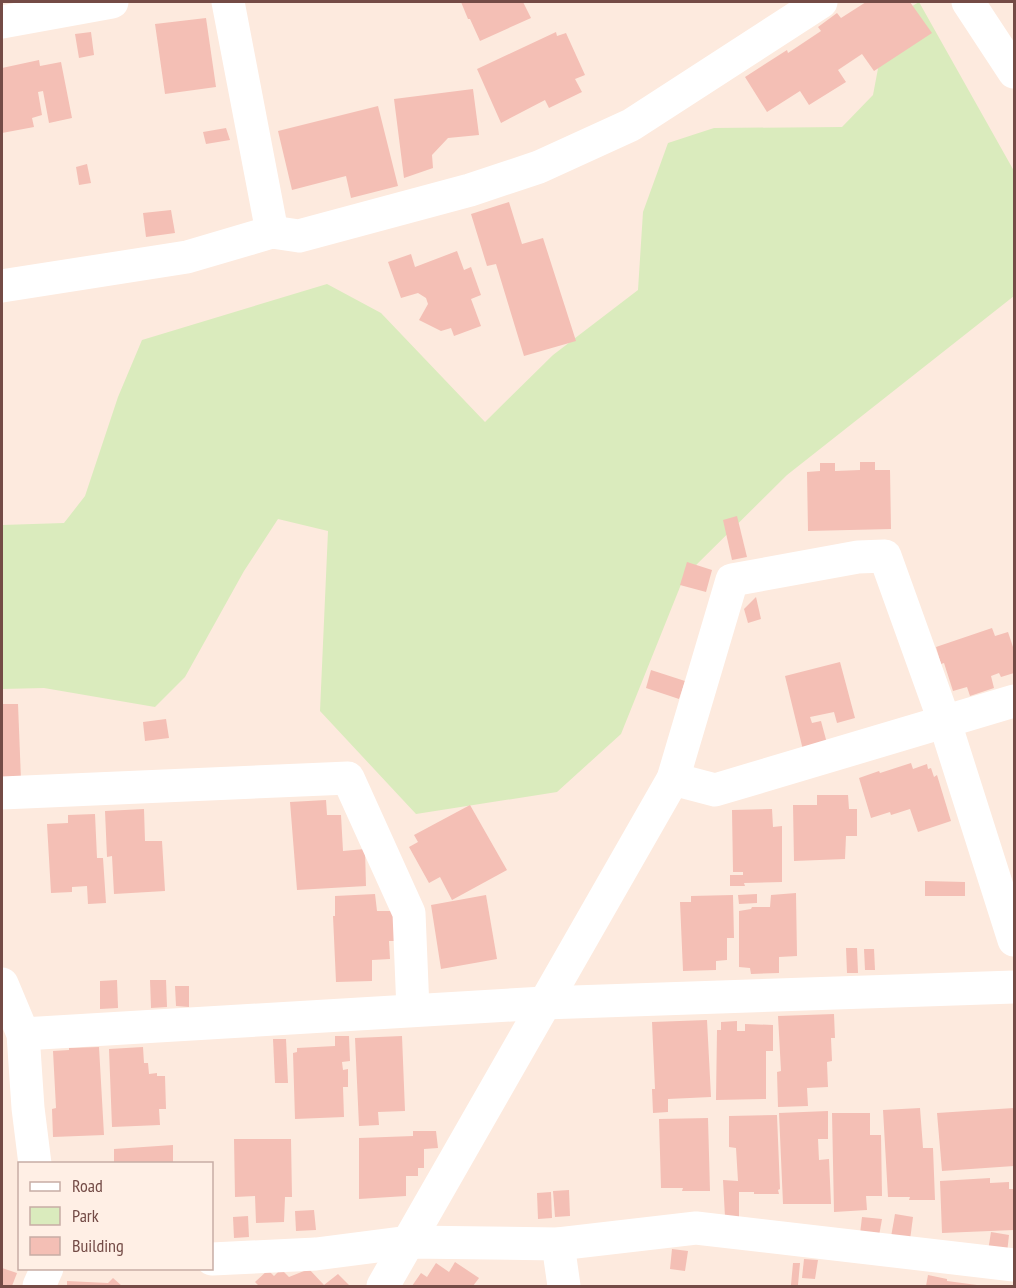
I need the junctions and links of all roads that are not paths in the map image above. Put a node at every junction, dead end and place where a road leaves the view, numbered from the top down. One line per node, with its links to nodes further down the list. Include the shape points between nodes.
1 (112, 2): 5 (street)
2 (228, 2): 7 (street)
3 (820, 2): 7 (street, via 631,125 539,167 470,190 298,236)
4 (968, 2): 6 (street)
5 (2, 22)
6 (1014, 72)
7 (272, 232): 8 (street, via 186,257)
8 (2, 286)
9 (1014, 701): 10 (street)
10 (945, 723): 11 (street, via 715,790); 11 (street, via 885,556 858,557 732,580); 13 (street)
11 (673, 779): 16 (street)
12 (2, 793): 17 (street, via 348,778 409,913)
13 (1014, 940)
14 (2, 984): 18 (street)
15 (1014, 987): 16 (street)
16 (544, 1003): 17 (street); 20 (street)
17 (413, 1010): 18 (street)
18 (23, 1034): 19 (street)
19 (35, 1162)
20 (409, 1242): 21 (street); 22 (street, via 316,1254); 26 (street)
21 (558, 1244): 23 (street, via 696,1228); 27 (street)
22 (213, 1259)
23 (1014, 1265)
24 (47, 1270): 25 (street)
25 (39, 1287)
26 (383, 1287)
27 (564, 1287)

